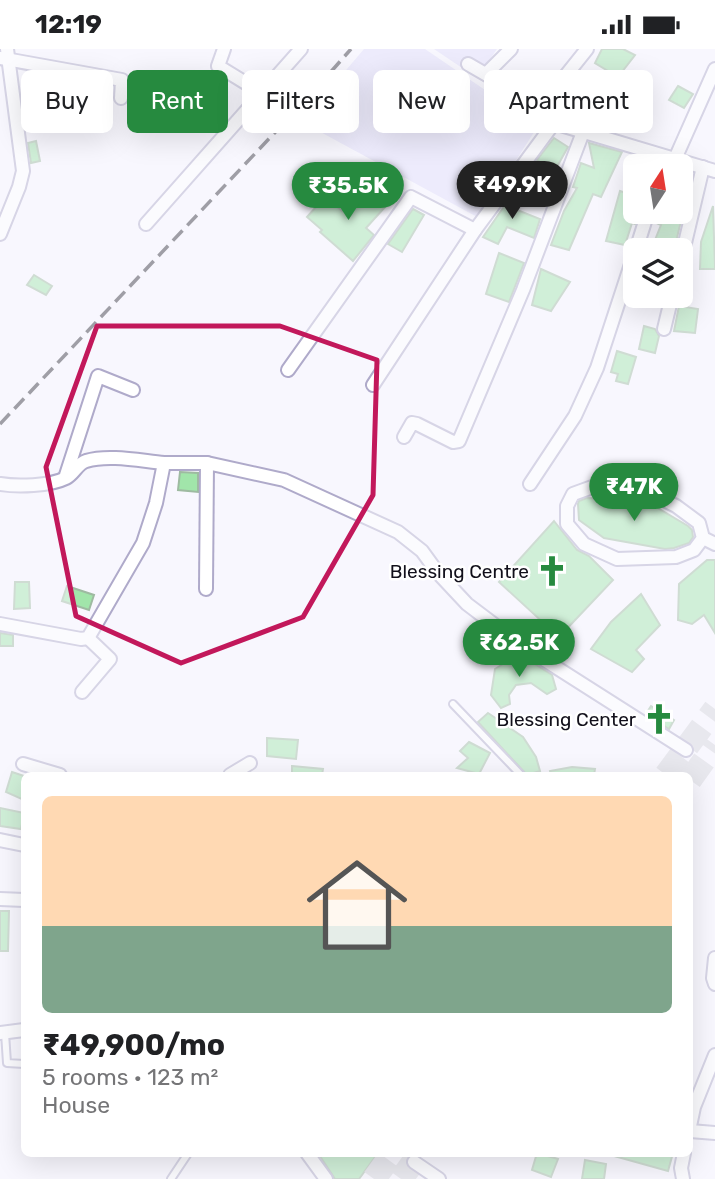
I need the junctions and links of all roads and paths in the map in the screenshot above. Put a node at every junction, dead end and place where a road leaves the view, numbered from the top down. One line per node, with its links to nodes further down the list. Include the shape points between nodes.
1 (224, 49): 12 (street, via 218,66)
2 (301, 49): 8 (street)
3 (511, 49): 9 (street)
4 (587, 49): 10 (street)
5 (5, 55): 13 (street, via 122,80); 21 (street, via 23,171)
6 (468, 64): 11 (street)
7 (715, 69): 19 (street)
8 (282, 70)
9 (490, 70)
10 (570, 70)
11 (484, 73)
12 (242, 81)
13 (121, 98)
14 (242, 115): 22 (street)
15 (547, 133): 23 (street)
16 (582, 133): 32 (street, via 459,441 412,423)
17 (589, 133): 18 (street)
18 (650, 154)
19 (671, 154)
20 (709, 169): 25 (street)
21 (6, 204): 24 (street)
22 (145, 224)
23 (475, 230): 29 (street, via 411,197); 30 (street)
24 (0, 234)
25 (688, 238)
26 (623, 290): 37 (street, via 597,368 575,415)
27 (669, 308): 28 (street)
28 (664, 329)
29 (288, 370)
30 (373, 385)
31 (133, 390): 35 (street, via 98,376)
32 (404, 437)
33 (164, 463): 34 (street); 35 (street, via 90,460); 42 (street, via 143,543)
34 (207, 463): 40 (street); 45 (street, via 284,480 398,532 422,551 467,604 520,645)
35 (65, 478): 36 (street, via 47,484)
36 (0, 484)
37 (530, 484)
38 (703, 538): 38 (street, via 699,523 644,490 595,486 573,493 567,506 567,524 584,544 617,559 676,557 694,550); 39 (street)
39 (715, 544)
40 (206, 589)
41 (0, 624): 42 (street)
42 (88, 638): 43 (street, via 110,659)
43 (82, 692)
44 (453, 704): 50 (lane)
45 (686, 750)
46 (250, 763): 49 (street)
47 (23, 764): 48 (street)
48 (50, 772)
49 (235, 772)
50 (519, 772)
51 (0, 840): 52 (street)
52 (21, 844)
53 (0, 899): 54 (street)
54 (21, 900)
55 (715, 958): 56 (street)
56 (715, 984)
57 (21, 1030): 58 (street)
58 (2, 1033): 60 (lane, via 7,1063)
59 (715, 1055): 61 (street)
60 (21, 1064)
61 (693, 1112)
62 (693, 1129): 63 (street)
63 (715, 1133)
64 (186, 1157): 68 (lane)
65 (310, 1157): 69 (street)
66 (683, 1157): 71 (street)
67 (414, 1162): 70 (street)
68 (171, 1179)
69 (326, 1179)
70 (439, 1179)
71 (683, 1179)

